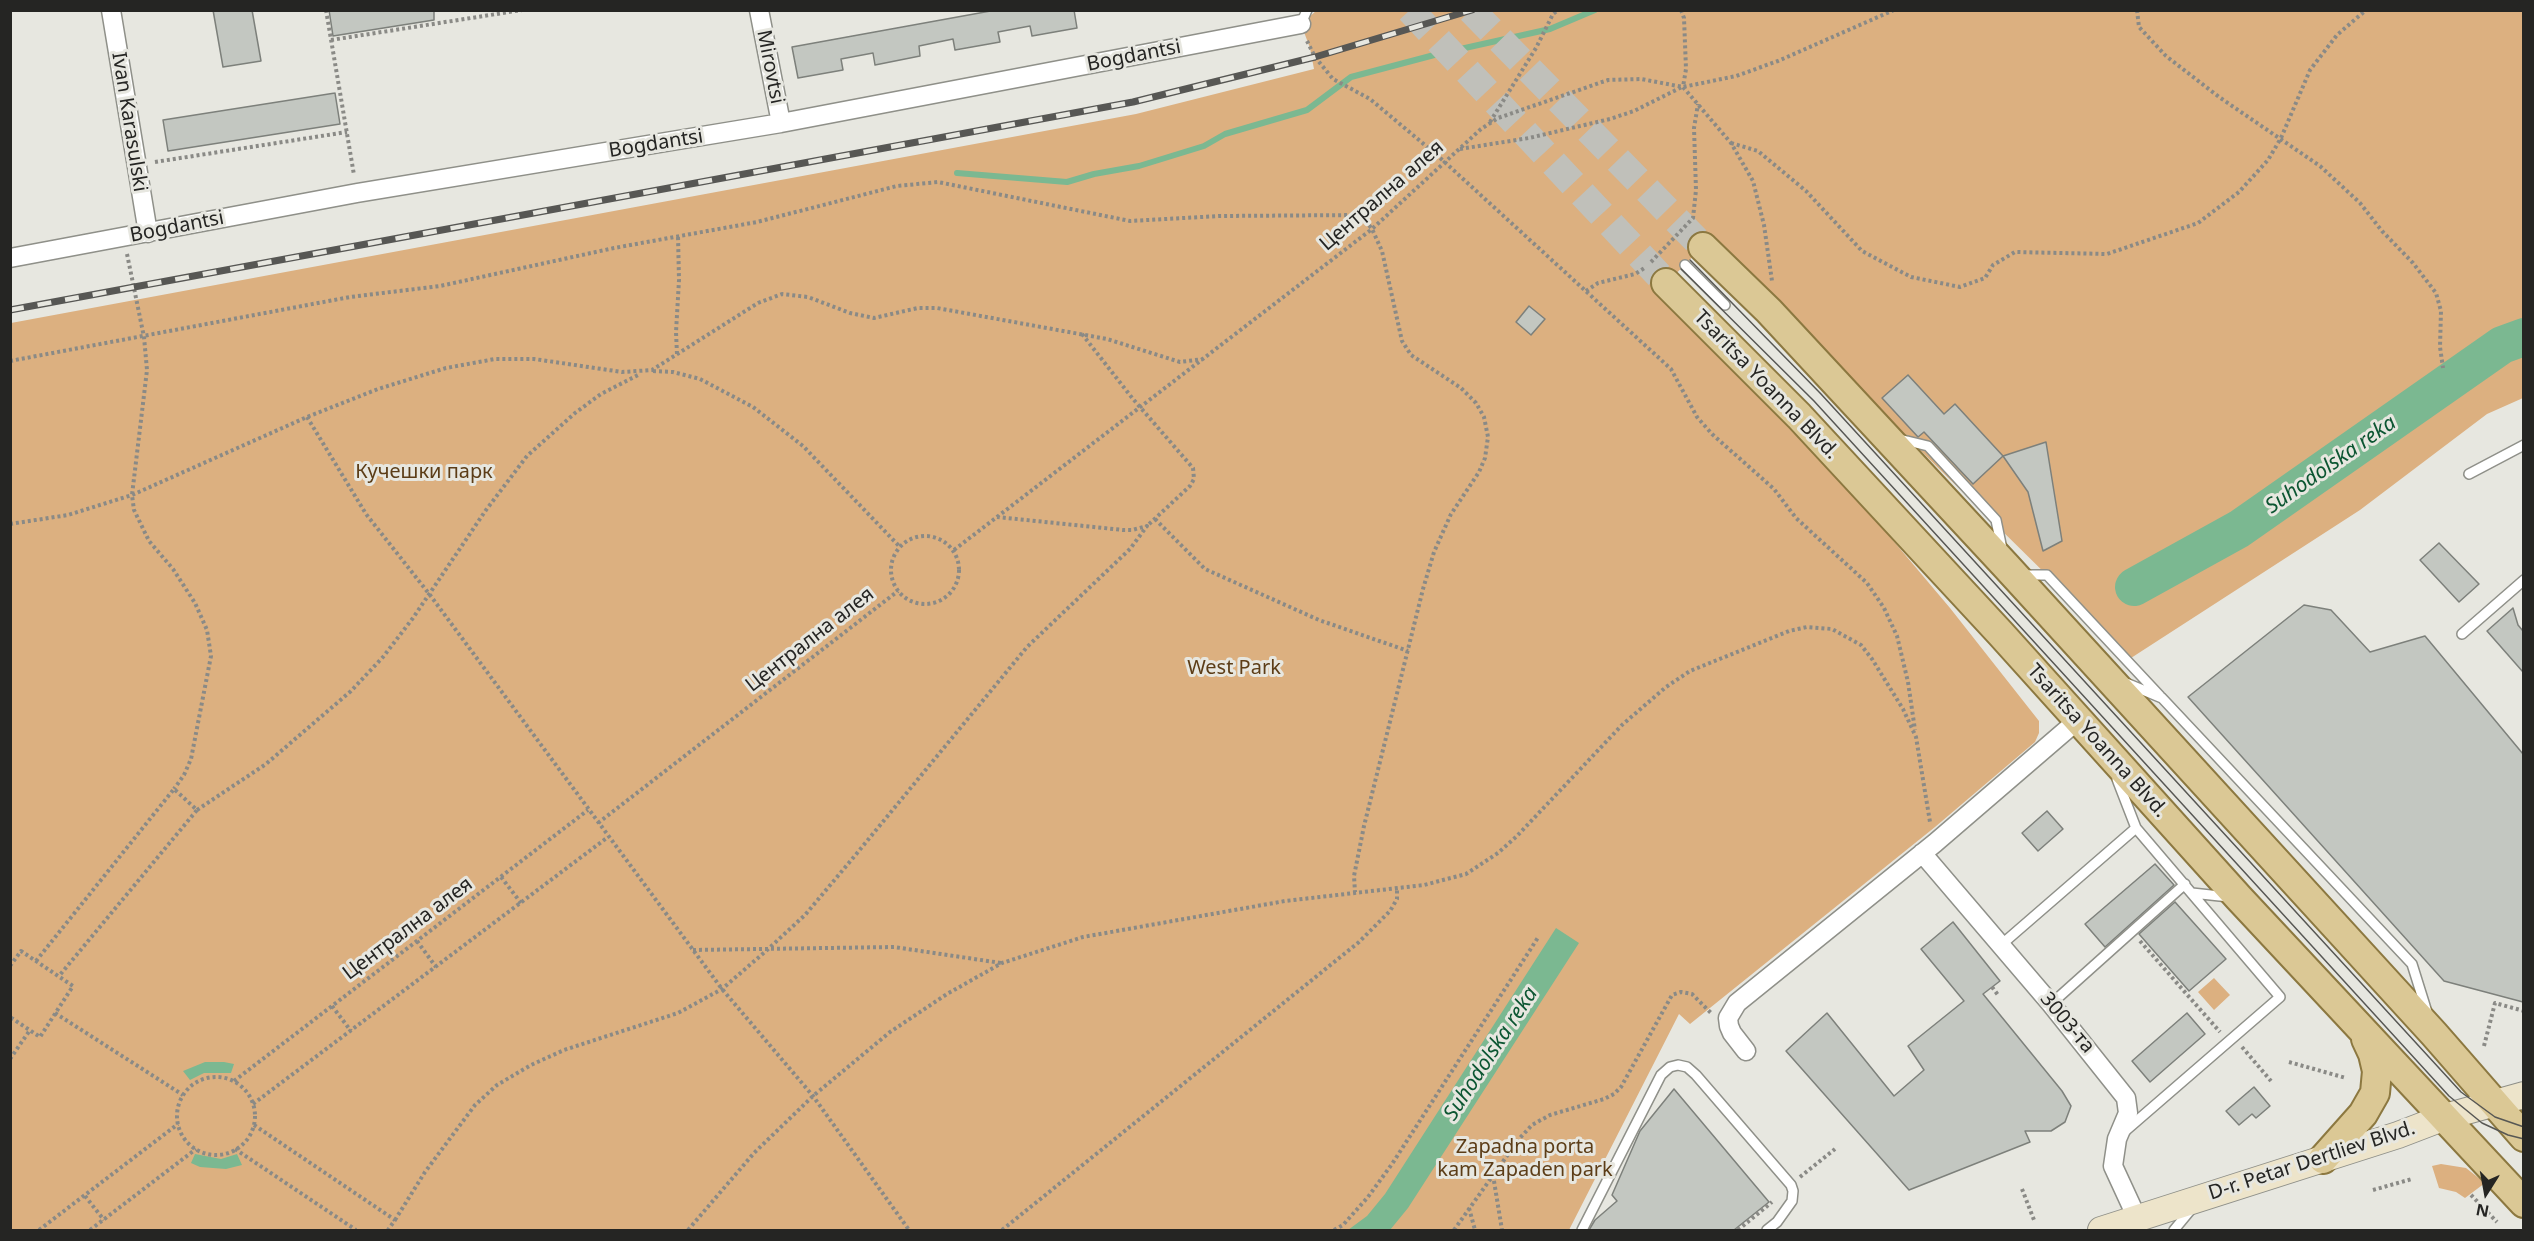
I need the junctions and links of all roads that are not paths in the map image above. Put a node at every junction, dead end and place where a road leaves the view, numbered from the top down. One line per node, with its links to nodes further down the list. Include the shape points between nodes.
1 (111, 10): 5 (street, Ivan Karasulski)
2 (759, 10): 4 (street, Mirovtsi)
3 (1304, 17): 4 (street, Bogdantsi)
4 (781, 123): 5 (street, Bogdantsi, via 357,193)
5 (148, 233): 6 (street, Bogdantsi)
6 (10, 258)
7 (1685, 265): 8 (lane); 11 (main road, via 1769,311); 16 (main road, Tsaritsa Yoanna Blvd., via 1798,416)
8 (1725, 305)
9 (2523, 445): 10 (lane)
10 (2469, 474)
11 (2010, 570): 14 (main road); 15 (lane, via 2047,575)
12 (2523, 580): 13 (lane)
13 (2462, 634)
14 (2107, 676): 15 (lane); 26 (main road)
15 (2162, 698): 26 (lane, via 2412,964)
16 (2078, 720): 17 (main road, Tsaritsa Yoanna Blvd.); 19 (street)
17 (2107, 752): 18 (lane); 22 (main road, Tsaritsa Yoanna Blvd.)
18 (2136, 828): 20 (lane); 23 (lane)
19 (1928, 848): 23 (street, 3003-та); 27 (street, via 1737,1003 1728,1018 1732,1033)
20 (2185, 884): 21 (lane); 24 (lane)
21 (2192, 893): 22 (lane); 32 (lane, via 2280,997)
22 (2239, 898): 25 (main road, Tsaritsa Yoanna Blvd.)
23 (2001, 945): 24 (street, 3003-та)
24 (2051, 1004): 32 (street, 3003-та, via 2126,1098 2128,1113)
25 (2361, 1029): 30 (main road, Tsaritsa Yoanna Blvd.); 33 (main road, via 2376,1064 2375,1093 2363,1114)
26 (2434, 1034): 29 (main road)
27 (1746, 1051)
28 (2523, 1095): 29 (main road, D-r. Petar Dertliev Blvd.)
29 (2496, 1103): 30 (main road, D-r. Petar Dertliev Blvd.); 31 (main road)
30 (2445, 1117): 33 (main road, D-r. Petar Dertliev Blvd.); 35 (main road, Tsaritsa Yoanna Blvd.)
31 (2523, 1137)
32 (2116, 1139): 36 (street, 3003-та, via 2113,1167)
33 (2323, 1159): 34 (main road, D-r. Petar Dertliev Blvd.)
34 (2201, 1197): 36 (main road, D-r. Petar Dertliev Blvd.); 40 (lane)
35 (2523, 1203)
36 (2137, 1218): 39 (main road, D-r. Petar Dertliev Blvd.)
37 (1582, 1230): 38 (lane, via 1661,1075 1678,1065 1696,1075 1791,1185 1792,1201)
38 (1767, 1230)
39 (2101, 1230)
40 (2174, 1230)

